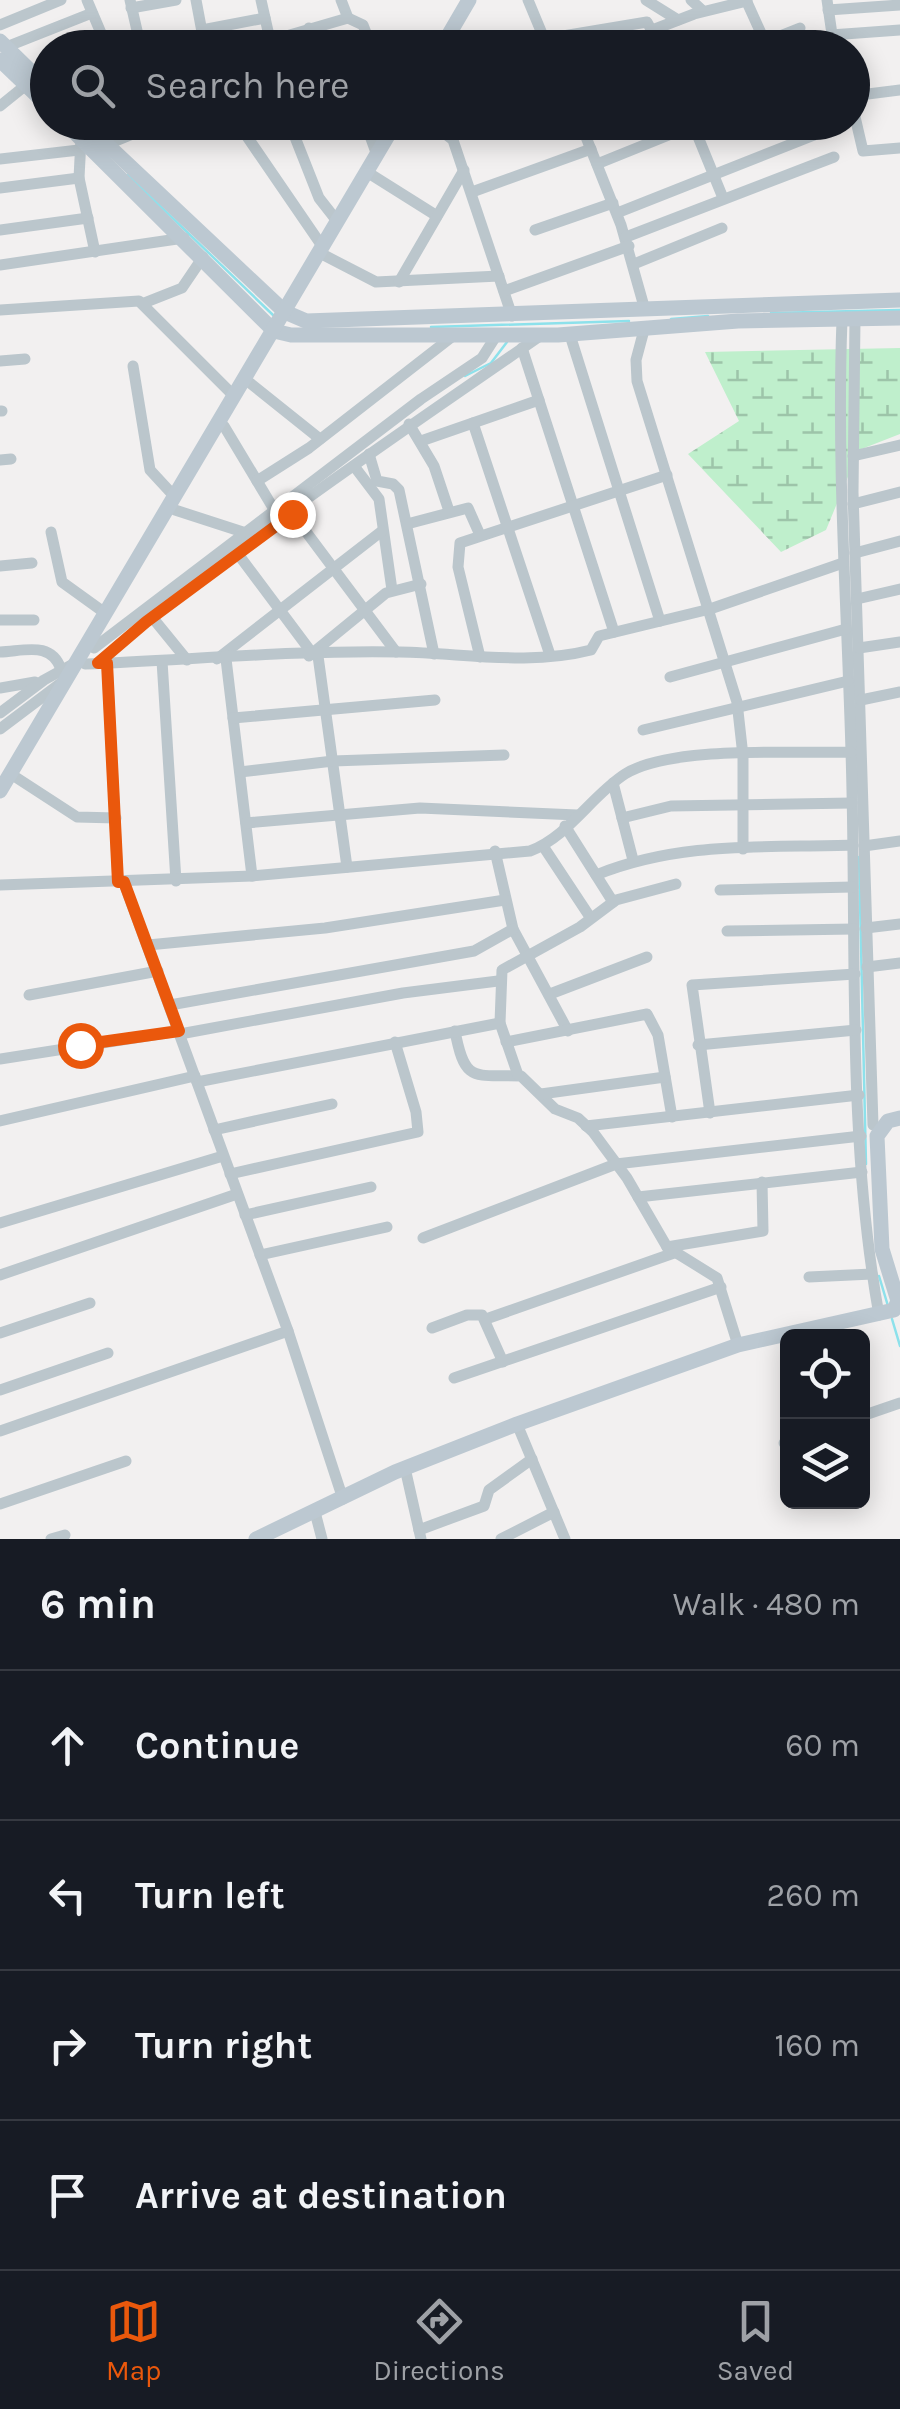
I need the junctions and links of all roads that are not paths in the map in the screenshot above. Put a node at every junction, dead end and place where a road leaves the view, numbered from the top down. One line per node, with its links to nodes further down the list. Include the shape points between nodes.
1 (61, 0): 21 (street)
2 (87, 0): 17 (street)
3 (176, 0): 12 (street)
4 (196, 0): 27 (street)
5 (261, 0): 18 (street)
6 (341, 0): 19 (street)
7 (469, 0): 31 (street)
8 (528, 0): 32 (street)
9 (646, 0): 20 (street)
10 (690, 0): 16 (street)
11 (747, 1): 16 (street); 36 (street)
12 (130, 4): 26 (street)
13 (871, 4): 14 (street); 15 (street)
14 (828, 5): 38 (street)
15 (900, 5)
16 (703, 11): 20 (street)
17 (92, 13): 24 (street); 25 (street)
18 (265, 18): 27 (street); 28 (street)
19 (348, 18): 22 (street); 30 (street)
20 (678, 20): 35 (street)
21 (0, 25)
22 (309, 28): 29 (street)
23 (800, 28): 37 (street)
24 (51, 30)
25 (99, 30)
26 (136, 30)
27 (202, 30)
28 (268, 30)
29 (302, 30)
30 (365, 30)
31 (452, 30)
32 (541, 30)
33 (610, 30): 34 (street, via 643,22)
34 (650, 30)
35 (667, 30)
36 (760, 30)
37 (795, 30)
38 (831, 30)
39 (900, 30): 40 (street)
40 (870, 35)
41 (30, 38): 42 (street)
42 (2, 50): 43 (street); 44 (street)
43 (30, 72)
44 (26, 85): 45 (street); 48 (street)
45 (30, 89)
46 (900, 90): 47 (street)
47 (870, 94)
48 (0, 106)
49 (70, 140): 69 (street)
50 (81, 140): 74 (street)
51 (84, 140): 85 (street)
52 (90, 140): 64 (street)
53 (118, 140): 64 (street)
54 (249, 140): 87 (street)
55 (296, 140): 81 (street)
56 (372, 140): 67 (street)
57 (386, 140): 67 (street)
58 (451, 140): 71 (street)
59 (587, 140): 66 (street)
60 (656, 140): 70 (street)
61 (701, 140): 73 (street)
62 (801, 140): 73 (street)
63 (861, 140): 65 (street, via 864,151)
64 (106, 145): 99 (street)
65 (900, 148)
66 (591, 149): 70 (street); 76 (street)
67 (377, 155): 72 (street)
68 (834, 157): 77 (street)
69 (0, 160)
70 (597, 164): 78 (street)
71 (464, 170): 76 (street); 79 (street)
72 (367, 172): 79 (street); 81 (street)
73 (713, 174): 77 (street); 78 (street)
74 (79, 178): 75 (street); 80 (street)
75 (0, 188)
76 (472, 192): 92 (street)
77 (722, 198): 86 (street)
78 (615, 208): 84 (street); 86 (street)
79 (437, 216): 93 (street)
80 (88, 218): 83 (street); 88 (street)
81 (337, 222): 87 (street)
82 (722, 228): 90 (street)
83 (0, 230)
84 (535, 230)
85 (184, 238): 88 (street); 89 (street)
86 (627, 242): 90 (street); 94 (street)
87 (320, 249): 93 (street, via 370,281); 99 (street)
88 (95, 252): 91 (street)
89 (204, 257): 96 (street, via 182,288); 105 (street)
90 (634, 264): 98 (street)
91 (0, 265)
92 (499, 276): 93 (street); 94 (street)
93 (399, 282)
94 (504, 291): 100 (street)
95 (900, 300): 98 (street)
96 (144, 303): 97 (street); 114 (street)
97 (0, 310)
98 (645, 310): 100 (street)
99 (285, 312): 100 (street, via 326,322); 105 (street)
100 (512, 316)
101 (900, 318): 102 (street)
102 (849, 320): 103 (street); 123 (street); 145 (street, via 837,446)
103 (644, 330): 104 (street); 125 (street, via 637,381)
104 (570, 334): 108 (street); 127 (street)
105 (271, 336): 106 (street); 113 (street); 114 (street)
106 (453, 336): 107 (street); 119 (street)
107 (496, 336): 108 (street); 132 (street, via 482,358)
108 (540, 336): 109 (street)
109 (522, 348): 115 (street); 117 (street)
110 (26, 360): 111 (street)
111 (0, 361)
112 (133, 366): 129 (street, via 150,470)
113 (250, 383): 118 (street); 119 (street)
114 (233, 395): 129 (street)
115 (540, 400): 116 (street); 131 (street)
116 (474, 423): 120 (street); 136 (street)
117 (410, 424): 120 (street); 122 (street)
118 (224, 426): 126 (street); 129 (street)
119 (320, 439): 126 (street)
120 (421, 442): 133 (street)
121 (900, 444): 123 (street)
122 (370, 454): 124 (street); 135 (street, via 377,482 399,490)
123 (853, 456): 130 (street)
124 (354, 466): 134 (street); 137 (street, via 376,494)
125 (667, 475): 127 (street); 152 (street)
126 (257, 481): 132 (street)
127 (620, 490): 131 (street); 159 (street)
128 (900, 492): 130 (street)
129 (174, 503): 139 (street); 155 (street); 171 (street)
130 (853, 504): 142 (street)
131 (573, 505): 136 (street); 161 (street)
132 (275, 511): 139 (street)
133 (449, 512): 135 (street); 140 (street, via 472,510)
134 (292, 514): 143 (street); 147 (street)
135 (407, 524): 148 (street)
136 (508, 526): 140 (street); 169 (street)
137 (382, 531): 147 (street); 150 (street)
138 (51, 532): 155 (street, via 62,582)
139 (246, 532): 171 (street)
140 (480, 534): 168 (street, via 456,552)
141 (900, 541): 142 (street)
142 (855, 553): 151 (street)
143 (238, 554): 153 (street); 156 (street)
144 (32, 563): 146 (street)
145 (843, 563): 152 (street); 160 (street)
146 (0, 566)
147 (332, 569): 153 (street); 154 (street)
148 (421, 584): 150 (street); 166 (street)
149 (900, 589): 151 (street)
150 (392, 590): 154 (street)
151 (857, 598): 163 (street)
152 (710, 609): 159 (street); 173 (street)
153 (279, 610): 167 (street); 170 (street)
154 (365, 610): 165 (street); 167 (street)
155 (105, 613): 171 (street)
156 (152, 617): 171 (street); 172 (street)
157 (0, 620): 158 (street)
158 (34, 620)
159 (660, 621): 161 (street)
160 (846, 629): 173 (street); 178 (street)
161 (614, 632): 169 (street, via 595,637 591,650)
162 (900, 642): 163 (street)
163 (859, 648): 182 (street)
164 (0, 652): 175 (street, via 48,650)
165 (396, 652): 166 (street); 167 (street)
166 (434, 654): 168 (street)
167 (313, 655): 170 (street); 184 (street)
168 (480, 656): 169 (street)
169 (550, 656)
170 (222, 659): 172 (street); 186 (street)
171 (92, 660): 174 (street); 175 (street); 194 (street); 202 (street)
172 (187, 660): 174 (street)
173 (726, 660): 176 (street); 183 (street)
174 (162, 661): 215 (street)
175 (65, 674): 177 (street); 187 (street); 196 (street)
176 (670, 678)
177 (44, 680): 179 (street); 185 (street)
178 (848, 681): 183 (street); 189 (street)
179 (0, 688)
180 (900, 692): 182 (street)
181 (435, 700): 184 (street)
182 (861, 700): 208 (street)
183 (738, 708): 188 (street); 191 (street)
184 (325, 710): 186 (street); 192 (street)
185 (0, 714)
186 (233, 718): 193 (street)
187 (0, 729)
188 (644, 730)
189 (851, 752): 191 (street); 197 (street)
190 (504, 755): 192 (street)
191 (743, 756): 195 (street, via 664,758); 198 (street)
192 (333, 760): 193 (street); 200 (street)
193 (240, 772): 204 (street)
194 (18, 778): 199 (street); 202 (street, via 78,816)
195 (613, 783): 201 (street); 203 (street)
196 (1, 788)
197 (852, 803): 198 (street); 208 (street)
198 (743, 804): 203 (street, via 671,806); 209 (street)
199 (0, 807)
200 (340, 814): 201 (street, via 482,808); 204 (street); 212 (street)
201 (576, 816): 205 (street)
202 (116, 818): 216 (street)
203 (622, 818): 211 (street)
204 (246, 823): 214 (street)
205 (566, 826): 207 (street); 213 (street)
206 (900, 841): 208 (street)
207 (542, 846): 210 (street); 223 (street)
208 (858, 846): 209 (street); 219 (street); 225 (street)
209 (743, 849): 211 (street, via 678,850)
210 (495, 852): 212 (street); 221 (street)
211 (633, 860): 213 (street)
212 (347, 866): 214 (street)
213 (596, 875): 222 (street)
214 (252, 876): 215 (street)
215 (176, 881): 216 (street)
216 (121, 882): 218 (street); 228 (street)
217 (676, 884): 222 (street)
218 (0, 885)
219 (853, 888): 220 (street); 225 (street)
220 (720, 890)
221 (504, 900): 226 (street); 228 (street, via 324,928)
222 (613, 902): 223 (street)
223 (590, 917): 229 (street)
224 (900, 924): 225 (street)
225 (860, 928): 227 (street); 232 (street); 234 (street)
226 (512, 929): 229 (street); 238 (street, via 474,951)
227 (727, 931)
228 (148, 945): 233 (street)
229 (529, 954): 235 (street, via 502,970); 236 (street)
230 (647, 957): 236 (street)
231 (900, 963): 232 (street)
232 (867, 967): 259 (street)
233 (158, 970): 237 (street); 238 (street)
234 (855, 974): 240 (street); 246 (street, via 696,984 690,993)
235 (498, 981): 239 (street); 243 (street)
236 (550, 994): 242 (street)
237 (29, 995)
238 (170, 1006): 243 (street)
239 (500, 1023): 241 (street); 245 (street)
240 (856, 1030): 246 (street); 252 (street)
241 (455, 1031): 244 (street); 248 (street, via 470,1073)
242 (568, 1031): 245 (street); 249 (street, via 647,1014)
243 (180, 1033): 247 (street); 250 (street)
244 (395, 1042): 250 (street); 264 (street, via 418,1132)
245 (506, 1042): 248 (street)
246 (698, 1045): 254 (street)
247 (0, 1060)
248 (518, 1076): 251 (street)
249 (665, 1077): 251 (street); 255 (street)
250 (196, 1079): 257 (street); 260 (street)
251 (541, 1094): 258 (street)
252 (859, 1095): 254 (street); 259 (street)
253 (332, 1104): 260 (street)
254 (710, 1113): 255 (street)
255 (672, 1117): 258 (street)
256 (900, 1118): 259 (street)
257 (0, 1121)
258 (586, 1126): 262 (street)
259 (868, 1127): 262 (street); 263 (street); 280 (street)
260 (214, 1130): 261 (street)
261 (224, 1156): 264 (street); 270 (street)
262 (616, 1164): 268 (street); 272 (street)
263 (862, 1172): 265 (street); 275 (street)
264 (230, 1174): 267 (street)
265 (762, 1182): 268 (street); 273 (street, via 763,1232)
266 (372, 1187): 269 (street)
267 (237, 1194): 269 (street); 276 (street)
268 (638, 1197): 273 (street)
269 (245, 1215): 274 (street)
270 (0, 1223)
271 (387, 1227): 274 (street)
272 (423, 1238)
273 (671, 1250): 278 (street, via 712,1273); 281 (street)
274 (260, 1255): 283 (street)
275 (872, 1274): 277 (street); 280 (street)
276 (0, 1275)
277 (810, 1277)
278 (720, 1287): 285 (street); 287 (street)
279 (90, 1303): 284 (street)
280 (891, 1311): 285 (street)
281 (486, 1318): 282 (street, via 472,1314); 287 (street)
282 (432, 1328)
283 (288, 1331): 293 (street); 297 (street)
284 (0, 1333)
285 (738, 1345): 292 (street)
286 (108, 1353): 289 (street)
287 (503, 1362): 288 (street)
288 (454, 1378)
289 (0, 1390)
290 (900, 1403): 291 (street)
291 (870, 1413)
292 (517, 1424): 294 (street); 296 (street)
293 (1, 1428)
294 (532, 1459): 300 (street); 302 (street, via 490,1490 484,1506)
295 (126, 1461): 298 (street)
296 (405, 1468): 297 (street); 302 (street)
297 (342, 1498): 299 (street)
298 (0, 1504)
299 (315, 1512): 305 (street); 306 (street)
300 (554, 1512): 303 (street); 308 (street)
301 (65, 1535): 304 (street)
302 (420, 1535)
303 (518, 1535): 307 (street)
304 (51, 1539)
305 (256, 1539)
306 (322, 1539)
307 (501, 1539)
308 (566, 1539)

